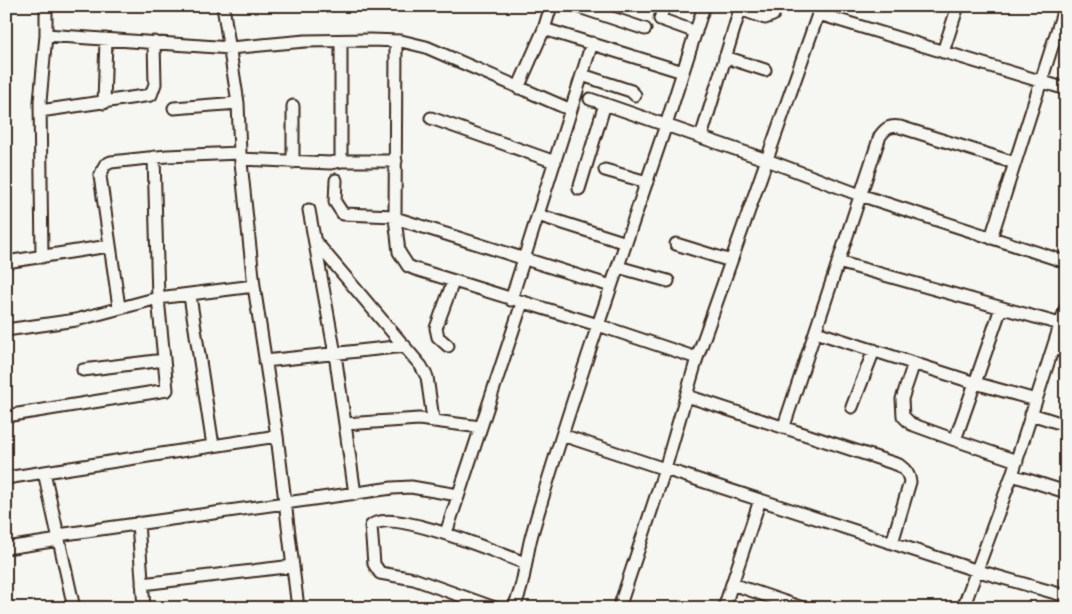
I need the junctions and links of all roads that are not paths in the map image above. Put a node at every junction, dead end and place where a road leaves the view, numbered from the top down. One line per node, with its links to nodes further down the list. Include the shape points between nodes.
1 (46, 6): 16 (street)
2 (223, 6): 22 (street)
3 (551, 6): 13 (street)
4 (576, 6): 10 (street)
5 (664, 6): 15 (street, via 660,19)
6 (704, 6): 15 (street)
7 (776, 6): 11 (street, via 773,15 765,18)
8 (958, 6): 23 (street)
9 (1065, 6): 28 (street)
10 (589, 8): 14 (street)
11 (740, 8): 24 (street)
12 (820, 10): 23 (street); 47 (street)
13 (544, 28): 21 (street); 29 (street)
14 (646, 29)
15 (696, 32): 26 (street)
16 (46, 35): 17 (street); 39 (street)
17 (106, 39): 20 (street); 34 (street)
18 (341, 41): 19 (street); 22 (street); 48 (street)
19 (396, 41): 29 (street, via 426,47); 46 (street)
20 (154, 42): 22 (street); 34 (street, via 155,84 152,95)
21 (592, 43): 26 (street); 27 (street)
22 (230, 48): 35 (street)
23 (943, 52): 28 (street)
24 (725, 58): 25 (street); 43 (street)
25 (765, 70)
26 (683, 72): 42 (street)
27 (582, 75): 30 (street); 40 (street)
28 (1041, 82): 31 (street); 51 (street)
29 (518, 88): 40 (street)
30 (622, 88): 32 (street); 37 (street)
31 (1066, 89)
32 (635, 95)
33 (590, 99): 37 (street)
34 (104, 103): 39 (street)
35 (238, 103): 38 (street); 44 (street)
36 (293, 106): 49 (street)
37 (610, 106): 42 (street); 55 (street)
38 (174, 108)
39 (40, 110): 65 (street)
40 (571, 110): 50 (street)
41 (431, 118): 50 (street)
42 (666, 125): 43 (street); 54 (street)
43 (701, 137): 47 (street)
44 (240, 156): 45 (street); 49 (street); 74 (street)
45 (154, 157): 64 (street, via 111,162 101,170); 77 (street)
46 (396, 160): 48 (street); 59 (street)
47 (767, 160): 56 (street); 67 (street)
48 (341, 161): 49 (street)
49 (294, 162)
50 (554, 162): 58 (street)
51 (1015, 163): 56 (street, via 892,126 880,136); 60 (street)
52 (605, 170): 54 (street)
53 (336, 180): 59 (street, via 336,202 342,214)
54 (647, 182): 62 (street)
55 (579, 188)
56 (860, 195): 60 (street); 69 (street)
57 (309, 210): 61 (street)
58 (538, 215): 62 (street); 66 (street)
59 (395, 217): 66 (street); 73 (street, via 399,252 408,266)
60 (991, 238): 70 (street)
61 (314, 240): 86 (street); 91 (street)
62 (626, 243): 71 (street)
63 (676, 244): 67 (street)
64 (109, 246): 65 (street); 79 (street)
65 (42, 257): 68 (street)
66 (524, 258): 75 (street); 78 (street)
67 (731, 261): 92 (street)
68 (6, 262)
69 (838, 262): 81 (street); 85 (street)
70 (1066, 262)
71 (618, 266): 72 (street); 75 (street)
72 (668, 281)
73 (453, 282): 78 (street); 87 (street, via 436,328 438,337)
74 (254, 286): 76 (street); 94 (street)
75 (611, 286): 83 (street)
76 (190, 296): 77 (street); 111 (street)
77 (158, 298): 79 (street); 93 (street)
78 (516, 301): 83 (street); 107 (street)
79 (119, 307): 84 (street, via 76,320)
80 (1066, 307): 82 (street)
81 (1000, 308): 82 (street); 97 (street)
82 (1060, 324): 88 (street)
83 (598, 325): 92 (street); 108 (street)
84 (6, 330)
85 (816, 332): 89 (street); 106 (street)
86 (406, 346): 91 (street); 103 (street, via 427,377)
87 (448, 346)
88 (1053, 348): 90 (street); 99 (street)
89 (874, 350): 95 (street); 100 (street)
90 (1066, 352)
91 (335, 354): 94 (street); 104 (street)
92 (697, 358): 98 (street)
93 (164, 360): 96 (street); 102 (street, via 167,390)
94 (265, 361): 109 (street)
95 (914, 363): 97 (street); 110 (street, via 902,399 902,416 911,424)
96 (83, 370)
97 (975, 383): 99 (street); 110 (street)
98 (687, 396): 106 (street); 113 (street)
99 (1036, 400): 101 (street)
100 (852, 407)
101 (1031, 414): 105 (street); 112 (street)
102 (6, 416)
103 (433, 419): 104 (street); 107 (street)
104 (345, 424): 118 (street)
105 (1066, 425)
106 (784, 426): 125 (street, via 906,470 910,482)
107 (480, 427): 119 (street)
108 (562, 435): 113 (street); 127 (street)
109 (276, 436): 111 (street); 121 (street)
110 (955, 440): 112 (street)
111 (213, 446): 114 (street)
112 (1017, 460): 115 (street)
113 (665, 469): 120 (street); 139 (street)
114 (44, 472): 116 (street); 124 (street)
115 (1012, 475): 117 (street); 129 (street)
116 (6, 478)
117 (1066, 492)
118 (355, 494): 119 (street, via 411,487); 121 (street)
119 (458, 495): 123 (street)
120 (760, 500): 125 (street); 131 (street)
121 (285, 502): 122 (street); 128 (street)
122 (138, 523): 124 (street); 130 (street)
123 (446, 533): 127 (street); 137 (street, via 399,522 373,523 371,533 376,570 414,579)
124 (58, 538): 126 (street); 134 (street)
125 (892, 543): 129 (street)
126 (6, 548)
127 (524, 564): 138 (street, via 523,581)
128 (293, 566): 130 (street); 136 (street)
129 (976, 570): 132 (street); 142 (street)
130 (142, 584): 135 (street)
131 (732, 584): 133 (street); 140 (street)
132 (1066, 596)
133 (780, 604): 141 (street)
134 (74, 608)
135 (144, 608)
136 (298, 608)
137 (495, 608)
138 (513, 608)
139 (619, 608)
140 (724, 608)
141 (804, 608)
142 (963, 608)

